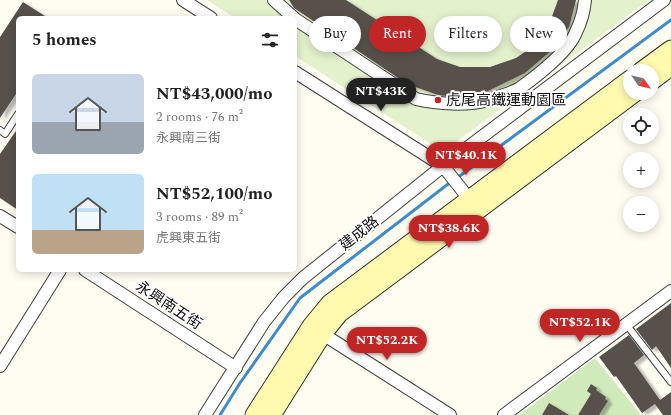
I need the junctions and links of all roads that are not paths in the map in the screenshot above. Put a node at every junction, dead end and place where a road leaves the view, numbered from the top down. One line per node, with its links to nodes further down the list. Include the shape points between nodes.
1 (183, 0): 5 (street)
2 (274, 0): 6 (street)
3 (585, 0): 7 (street, via 576,34 557,59 519,88 488,100 463,103 434,103 416,99)
4 (664, 0): 17 (street, 建成路)
5 (208, 16)
6 (291, 16)
7 (297, 21)
8 (671, 49): 9 (street)
9 (651, 64)
10 (671, 67): 12 (street)
11 (297, 73): 17 (street)
12 (659, 76)
13 (623, 84): 18 (street)
14 (624, 100): 18 (street)
15 (16, 117): 16 (lane, via 5,134)
16 (0, 130)
17 (446, 169): 18 (street); 27 (street, 建成路, via 303,278 264,322)
18 (470, 202): 25 (street)
19 (0, 216): 20 (street)
20 (16, 226)
21 (59, 272): 26 (street)
22 (88, 272): 27 (street, 永興南五街)
23 (671, 291): 24 (street)
24 (626, 324): 28 (lane); 33 (street)
25 (317, 330): 30 (street); 31 (street); 32 (street)
26 (0, 366)
27 (236, 368): 29 (street, 建成路)
28 (671, 382)
29 (205, 415)
30 (254, 415)
31 (272, 415)
32 (450, 415)
33 (504, 415)

